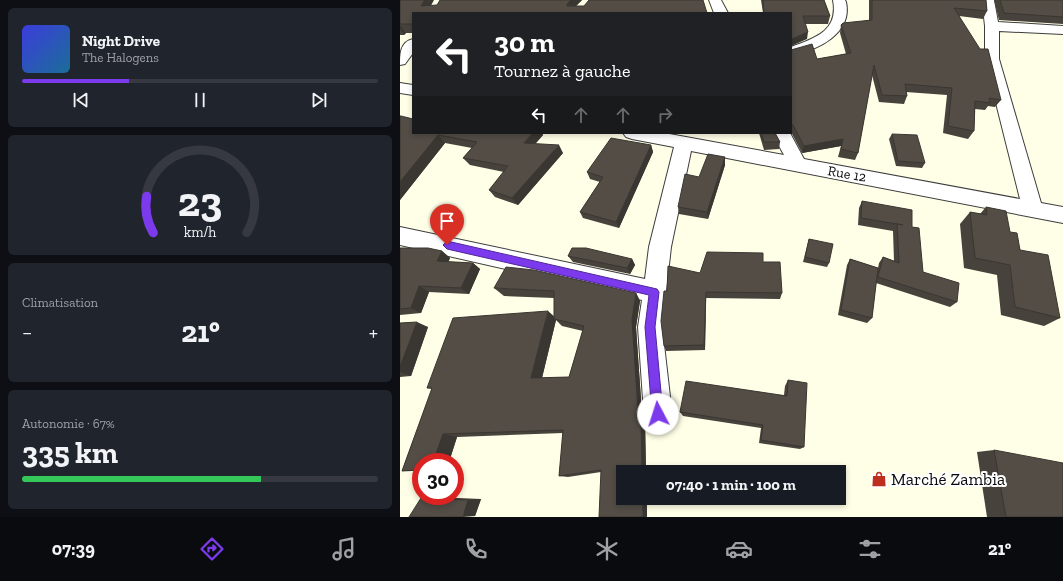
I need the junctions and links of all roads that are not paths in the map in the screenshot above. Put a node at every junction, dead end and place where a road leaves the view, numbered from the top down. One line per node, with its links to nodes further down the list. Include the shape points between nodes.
1 (715, 0): 4 (street)
2 (839, 0): 8 (street, via 839,22 826,37)
3 (988, 0): 5 (street)
4 (721, 12)
5 (992, 26): 6 (street); 17 (street, via 992,59)
6 (1063, 30)
7 (412, 44): 9 (street)
8 (792, 52)
9 (400, 61)
10 (400, 88): 11 (street)
11 (412, 90)
12 (637, 134): 14 (street, Rue 12)
13 (782, 134): 15 (street)
14 (684, 143): 15 (street, Rue 12); 20 (street, via 660,247)
15 (798, 165): 17 (street, Rue 12)
16 (1063, 198): 17 (street)
17 (1031, 205): 18 (street, Rue 12)
18 (1063, 215)
19 (400, 236): 20 (street)
20 (654, 292): 21 (street, via 650,327)
21 (658, 414)

